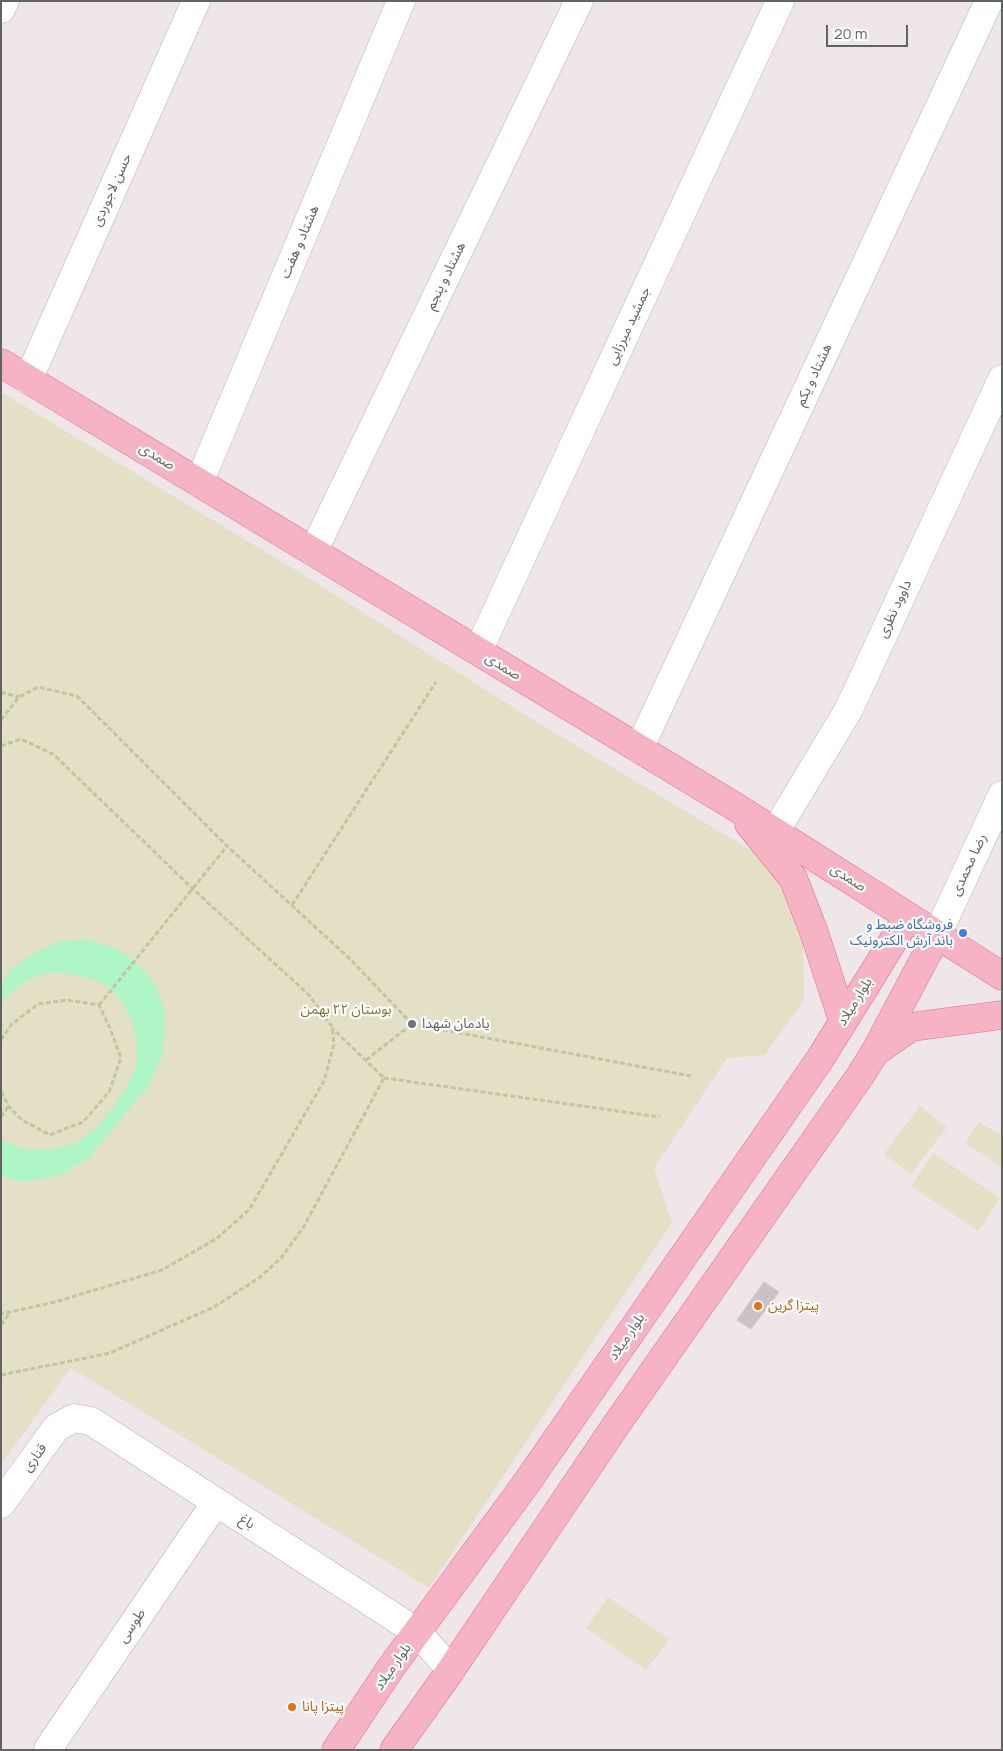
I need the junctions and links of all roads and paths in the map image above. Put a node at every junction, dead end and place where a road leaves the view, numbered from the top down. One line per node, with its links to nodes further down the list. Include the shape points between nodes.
1 (5, 1): 7 (street)
2 (196, 1): 10 (street, حسن لاجوردی)
3 (401, 1): 11 (street, هشتاد و هفت)
4 (579, 1): 12 (street, هشتاد و پنجم)
5 (780, 1): 13 (street, جمشید میرزایی)
6 (989, 1): 19 (street, هشتاد و یکم)
7 (1, 10)
8 (1, 363): 10 (main road, صمدی)
9 (1002, 378): 22 (street, داوود نظری, via 849,709)
10 (28, 380): 11 (main road, صمدی)
11 (198, 482): 12 (main road, صمدی)
12 (313, 552): 13 (main road, صمدی)
13 (478, 651): 19 (main road, صمدی)
14 (436, 682): 25 (path)
15 (1, 692): 16 (path)
16 (19, 697): 17 (path); 23 (path, via 38,687 77,696)
17 (1, 720)
18 (1, 746): 24 (path, via 21,739 52,754)
19 (639, 749): 21 (main road, صمدی)
20 (1002, 795): 27 (street, رضا محمدی)
21 (734, 806): 22 (main road, صمدی); 31 (main road, via 793,878)
22 (775, 832): 26 (main road, صمدی)
23 (227, 846): 24 (path); 25 (path)
24 (193, 889): 29 (path); 33 (path, via 309,995)
25 (292, 905): 32 (path, via 348,957)
26 (908, 917): 27 (main road, صمدی); 31 (main road, بلوار میلاد)
27 (937, 935): 28 (main road, صمدی); 35 (main road)
28 (1002, 976)
29 (99, 1005): 34 (path, via 67,1000 38,1004 11,1025); 40 (path, via 121,1058 109,1092 83,1122 50,1135 22,1120)
30 (1002, 1015): 35 (main road, via 911,1028)
31 (843, 1020): 47 (main road, بلوار میلاد, via 820,1059)
32 (412, 1024): 36 (path); 37 (path)
33 (332, 1027): 36 (path); 43 (path, via 334,1044 324,1081 249,1210 234,1224 216,1239 162,1270)
34 (1, 1040)
35 (875, 1052): 49 (main road)
36 (366, 1060): 38 (path)
37 (691, 1076)
38 (384, 1078): 42 (path); 46 (path, via 302,1228 281,1258 259,1278 214,1307 110,1353)
39 (1, 1091): 40 (path)
40 (8, 1107): 41 (path)
41 (1, 1117)
42 (660, 1117)
43 (10, 1313): 44 (path); 45 (path)
44 (1, 1314)
45 (1, 1326)
46 (1, 1375)
47 (581, 1404): 49 (main road); 52 (main road, بلوار میلاد)
48 (74, 1418): 50 (street, باغ, via 91,1421); 51 (street, قناری, via 56,1428)
49 (614, 1428): 53 (main road)
50 (216, 1502): 52 (street, باغ); 54 (street, طوسی)
51 (1, 1504)
52 (417, 1632): 53 (street, باغ); 55 (main road, بلوار میلاد)
53 (450, 1670): 56 (main road)
54 (48, 1749)
55 (336, 1750)
56 (394, 1750)

